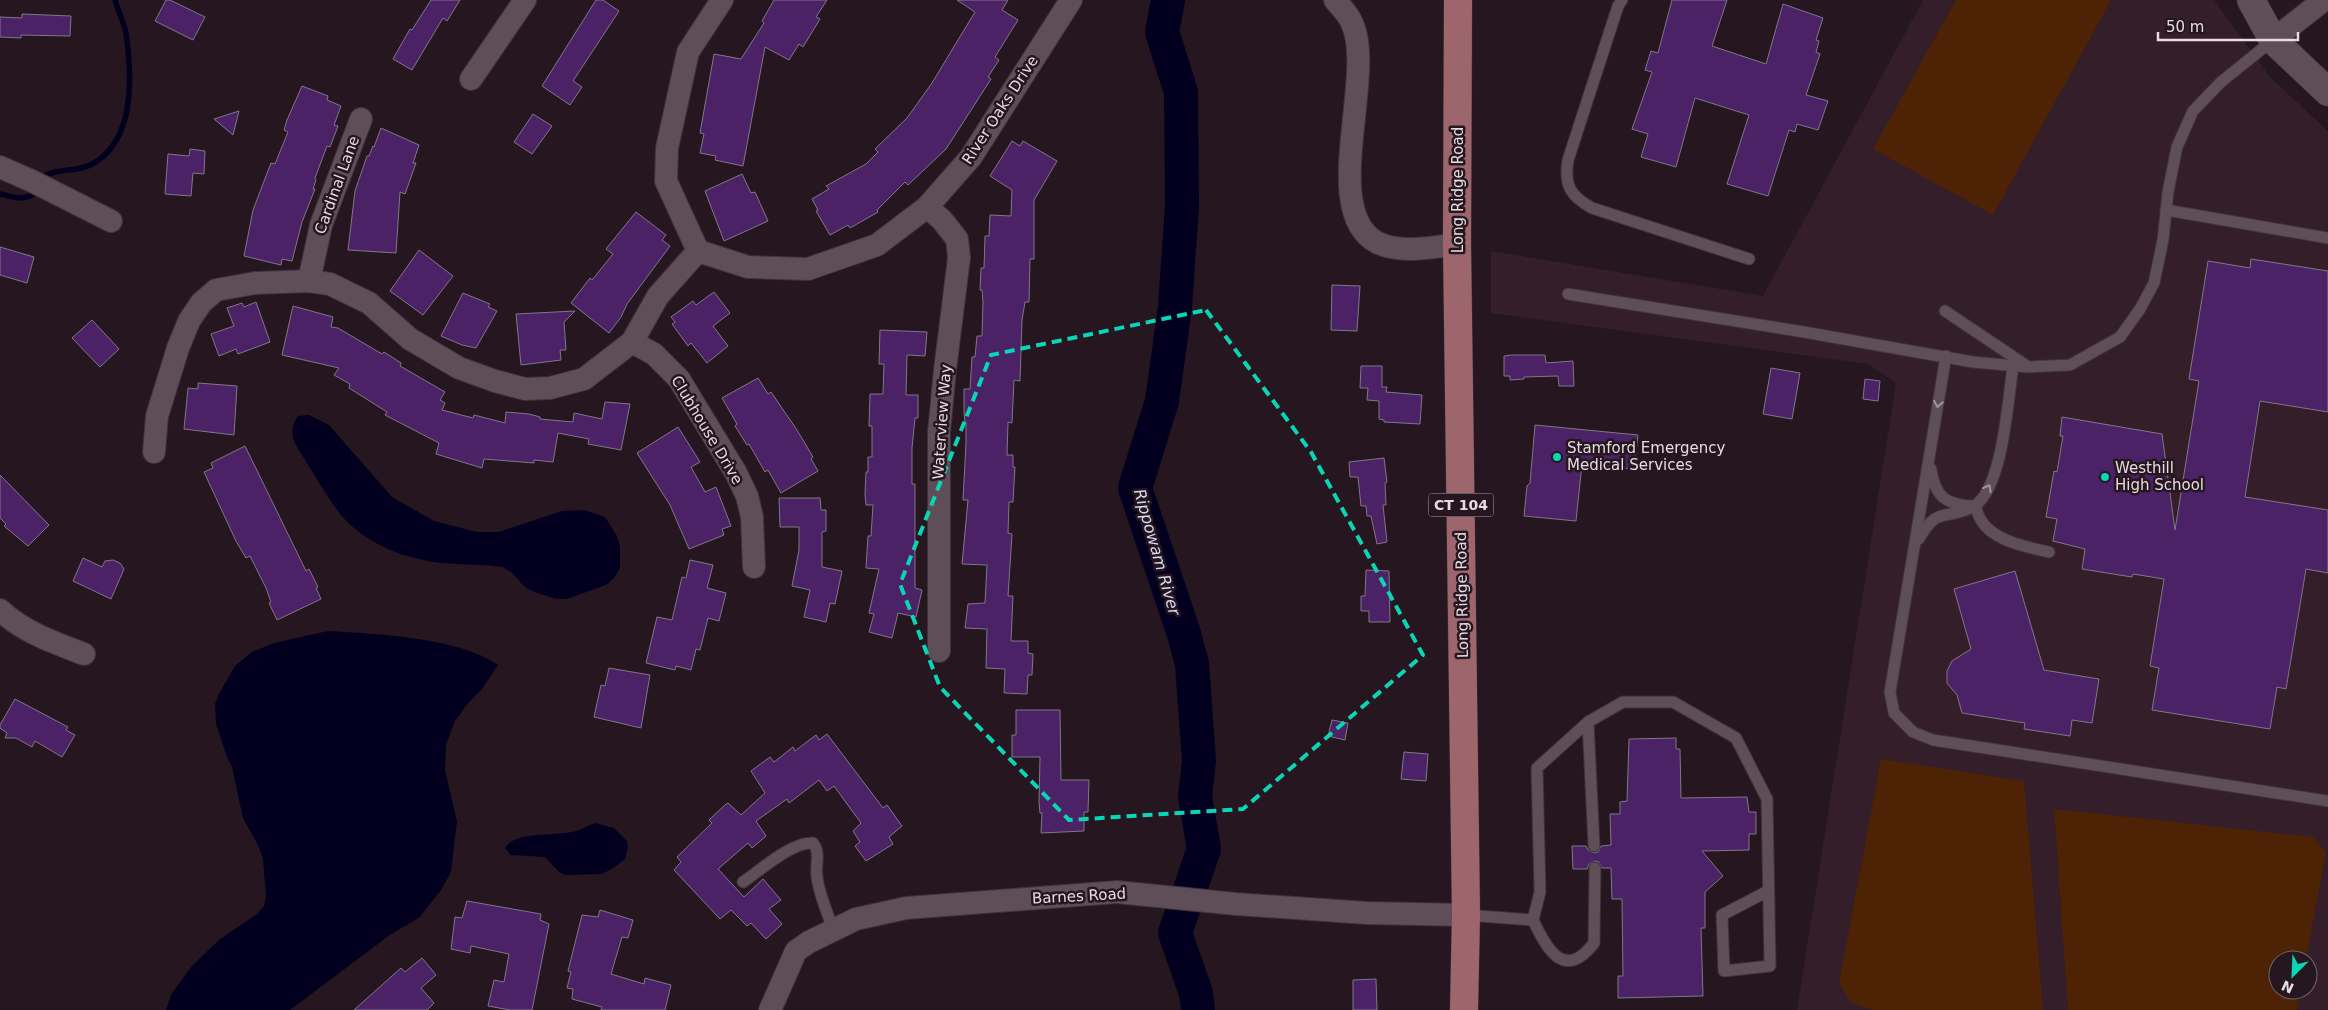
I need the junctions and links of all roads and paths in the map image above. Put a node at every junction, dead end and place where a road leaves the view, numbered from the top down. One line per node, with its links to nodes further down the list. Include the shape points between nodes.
1 (525, 0): 10 (street)
2 (722, 0): 19 (street, via 688,52 667,148 666,181)
3 (1071, 0): 14 (street, River Oaks Drive, via 971,157)
4 (1335, 0): 18 (street, via 1352,22 1356,44 1350,174 1351,196 1360,223 1368,235 1391,247)
5 (1458, 0): 18 (main road, Long Ridge Road / CT 104)
6 (1622, 0): 20 (lane, via 1568,160 1565,178 1571,192 1592,208)
7 (2251, 0): 9 (street)
8 (2324, 0): 9 (street)
9 (2273, 40): 11 (street); 15 (lane, via 2221,82 2193,111 2177,147)
10 (472, 79)
11 (2328, 92)
12 (361, 118): 21 (street, Cardinal Lane, via 321,225)
13 (0, 168): 16 (street)
14 (927, 207): 19 (street, River Oaks Drive, via 876,245 808,269 748,267); 35 (street, Waterview Way, via 956,239 959,258 939,432)
15 (2166, 210): 17 (lane); 27 (lane, via 2164,240 2154,282 2120,337 2070,365)
16 (111, 220)
17 (2328, 238)
18 (1457, 244): 43 (main road, Long Ridge Road / CT 104)
19 (698, 251): 24 (street, via 658,296)
20 (1749, 259)
21 (309, 281): 24 (street, via 330,284 369,303 410,339 459,368 525,389 550,388 584,379); 28 (street, via 238,284 216,290 201,303 189,321 162,395)
22 (1568, 294): 25 (lane)
23 (1945, 311): 27 (lane)
24 (632, 342): 33 (street, Clubhouse Drive, via 654,354 679,379 736,473 752,517)
25 (1946, 356): 26 (lane); 29 (lane, one-way to 29)
26 (2013, 366): 27 (lane); 30 (lane, one-way to 26, via 1988,491 1999,463)
27 (2028, 367)
28 (154, 452)
29 (1929, 458): 30 (lane, via 1933,484 1944,500); 31 (lane)
30 (1975, 506): 31 (lane, via 1938,516 1927,524); 32 (lane, via 1982,522 1994,533 2019,545)
31 (1914, 548): 38 (lane, via 1890,692 1894,713 1913,732 1933,740)
32 (2049, 552)
33 (754, 566)
34 (0, 610): 36 (street, via 9,619 51,642)
35 (939, 651)
36 (84, 654)
37 (1588, 722): 39 (lane); 42 (lane, via 1622,702 1673,702 1736,738 1767,798); 44 (lane, via 1536,768 1540,892)
38 (2328, 801)
39 (1594, 846)
40 (1595, 868): 44 (lane, via 1594,943 1587,952 1570,960 1560,959 1546,946)
41 (743, 882): 45 (lane, via 794,846 813,843 820,890)
42 (1768, 891): 42 (lane, via 1770,966 1724,971 1722,915)
43 (1466, 915): 44 (lane); 45 (street, Barnes Road, via 1367,913 1117,892 906,908 856,919); 47 (main road, Long Ridge Road / CT 104)
44 (1533, 920)
45 (833, 930): 46 (street, Barnes Road, via 796,951)
46 (770, 1010)
47 (1464, 1010)

